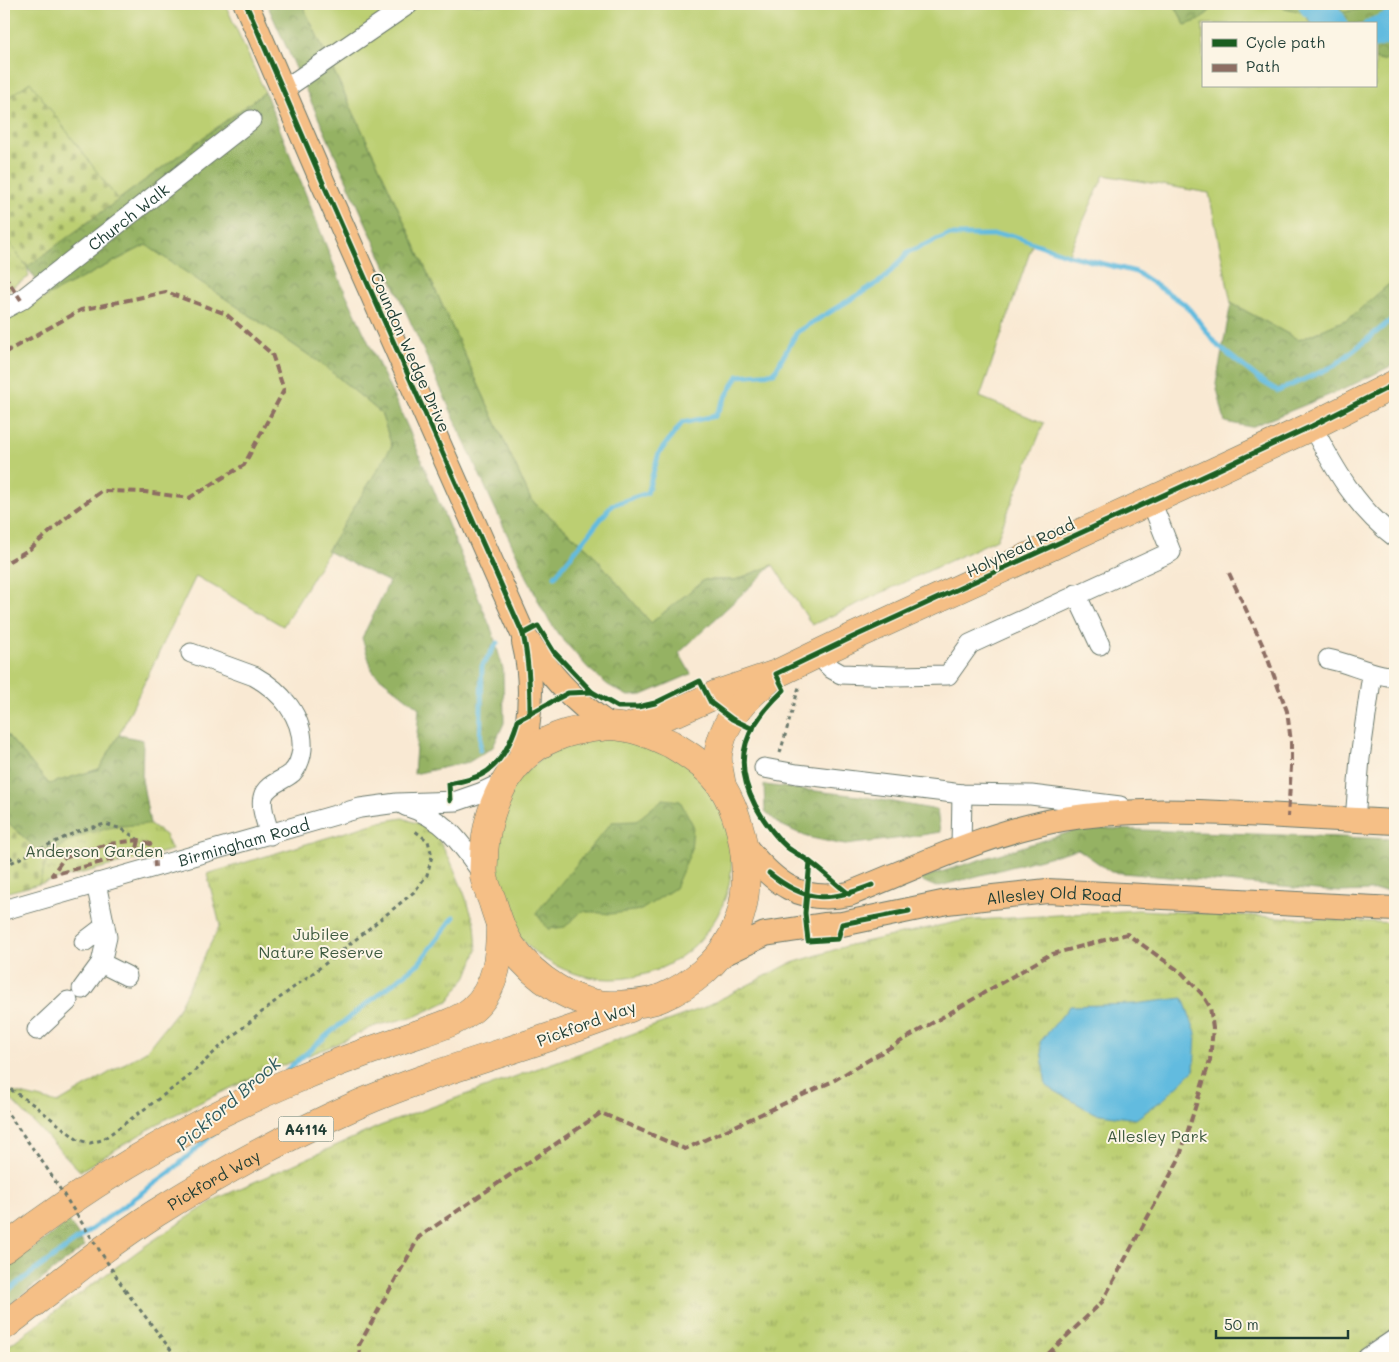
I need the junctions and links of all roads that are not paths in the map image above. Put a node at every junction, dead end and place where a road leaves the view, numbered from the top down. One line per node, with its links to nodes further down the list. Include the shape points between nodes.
1 (246, 4): 3 (main road, Coundon Wedge Drive)
2 (409, 4): 3 (street)
3 (283, 90): 11 (main road, Coundon Wedge Drive)
4 (251, 120): 5 (street, Church Walk, via 21,300)
5 (4, 309)
6 (1395, 384): 7 (highway, Holyhead Road)
7 (1312, 426): 8 (highway, Holyhead Road); 9 (street, via 1352,495)
8 (1151, 501): 10 (street, via 1171,552); 14 (highway, Holyhead Road)
9 (1395, 537)
10 (1076, 594): 12 (street); 14 (street, via 970,644 948,675 841,674)
11 (523, 634): 17 (main road, Coundon Wedge Drive, via 568,693 587,710); 19 (main road, Coundon Wedge Drive, via 528,657 530,714 526,739)
12 (1100, 645)
13 (192, 653): 26 (street, via 263,681 282,696 299,724 302,755 298,766 269,787 263,796 262,806)
14 (817, 654): 16 (highway, Holyhead Road)
15 (1328, 659): 24 (street, via 1380,675 1360,758)
16 (780, 682): 17 (highway, Holyhead Road, via 717,694 679,711); 20 (highway, Holyhead Road, via 756,689 739,707 723,734 718,757)
17 (620, 726): 19 (highway, Holyhead Road, via 554,737 534,750); 20 (highway, via 656,737 681,750 702,765)
18 (764, 768): 21 (street)
19 (514, 770): 22 (street, Birmingham Road, via 480,794 457,801); 29 (highway, via 495,801 484,839)
20 (722, 786): 27 (highway)
21 (962, 794): 23 (street, via 1031,795); 28 (street)
22 (396, 803): 26 (street, Birmingham Road, via 360,808); 29 (street, Birmingham Road, via 420,810 441,822)
23 (1163, 812): 24 (main road); 28 (main road, via 1062,819)
24 (1355, 820): 25 (main road)
25 (1395, 822)
26 (270, 835): 30 (street, Birmingham Road)
27 (745, 847): 28 (main road, via 761,866 786,886 815,897 849,894); 36 (highway, via 743,906 733,935)
28 (961, 847)
29 (484, 876): 33 (highway)
30 (96, 882): 32 (street, Birmingham Road); 34 (street)
31 (1395, 909): 36 (main road, Allesley Old Road, via 1048,891 948,902 842,924 765,934)
32 (4, 910)
33 (500, 925): 39 (highway, via 527,964 564,992 586,1001 610,1005); 41 (highway, via 497,969 486,994 473,1009 448,1023 287,1082 180,1133 110,1173)
34 (105, 926): 35 (street); 37 (street, via 107,937)
35 (84, 942)
36 (721, 955): 39 (highway, via 681,988 662,998)
37 (101, 963): 38 (street); 40 (street, via 75,995)
38 (127, 976)
39 (643, 1002): 42 (highway, Pickford Way / A4114, via 583,1027 431,1076 294,1135 155,1214)
40 (36, 1030)
41 (4, 1249)
42 (4, 1326)
43 (1395, 1339): 44 (street)
44 (1367, 1358)

